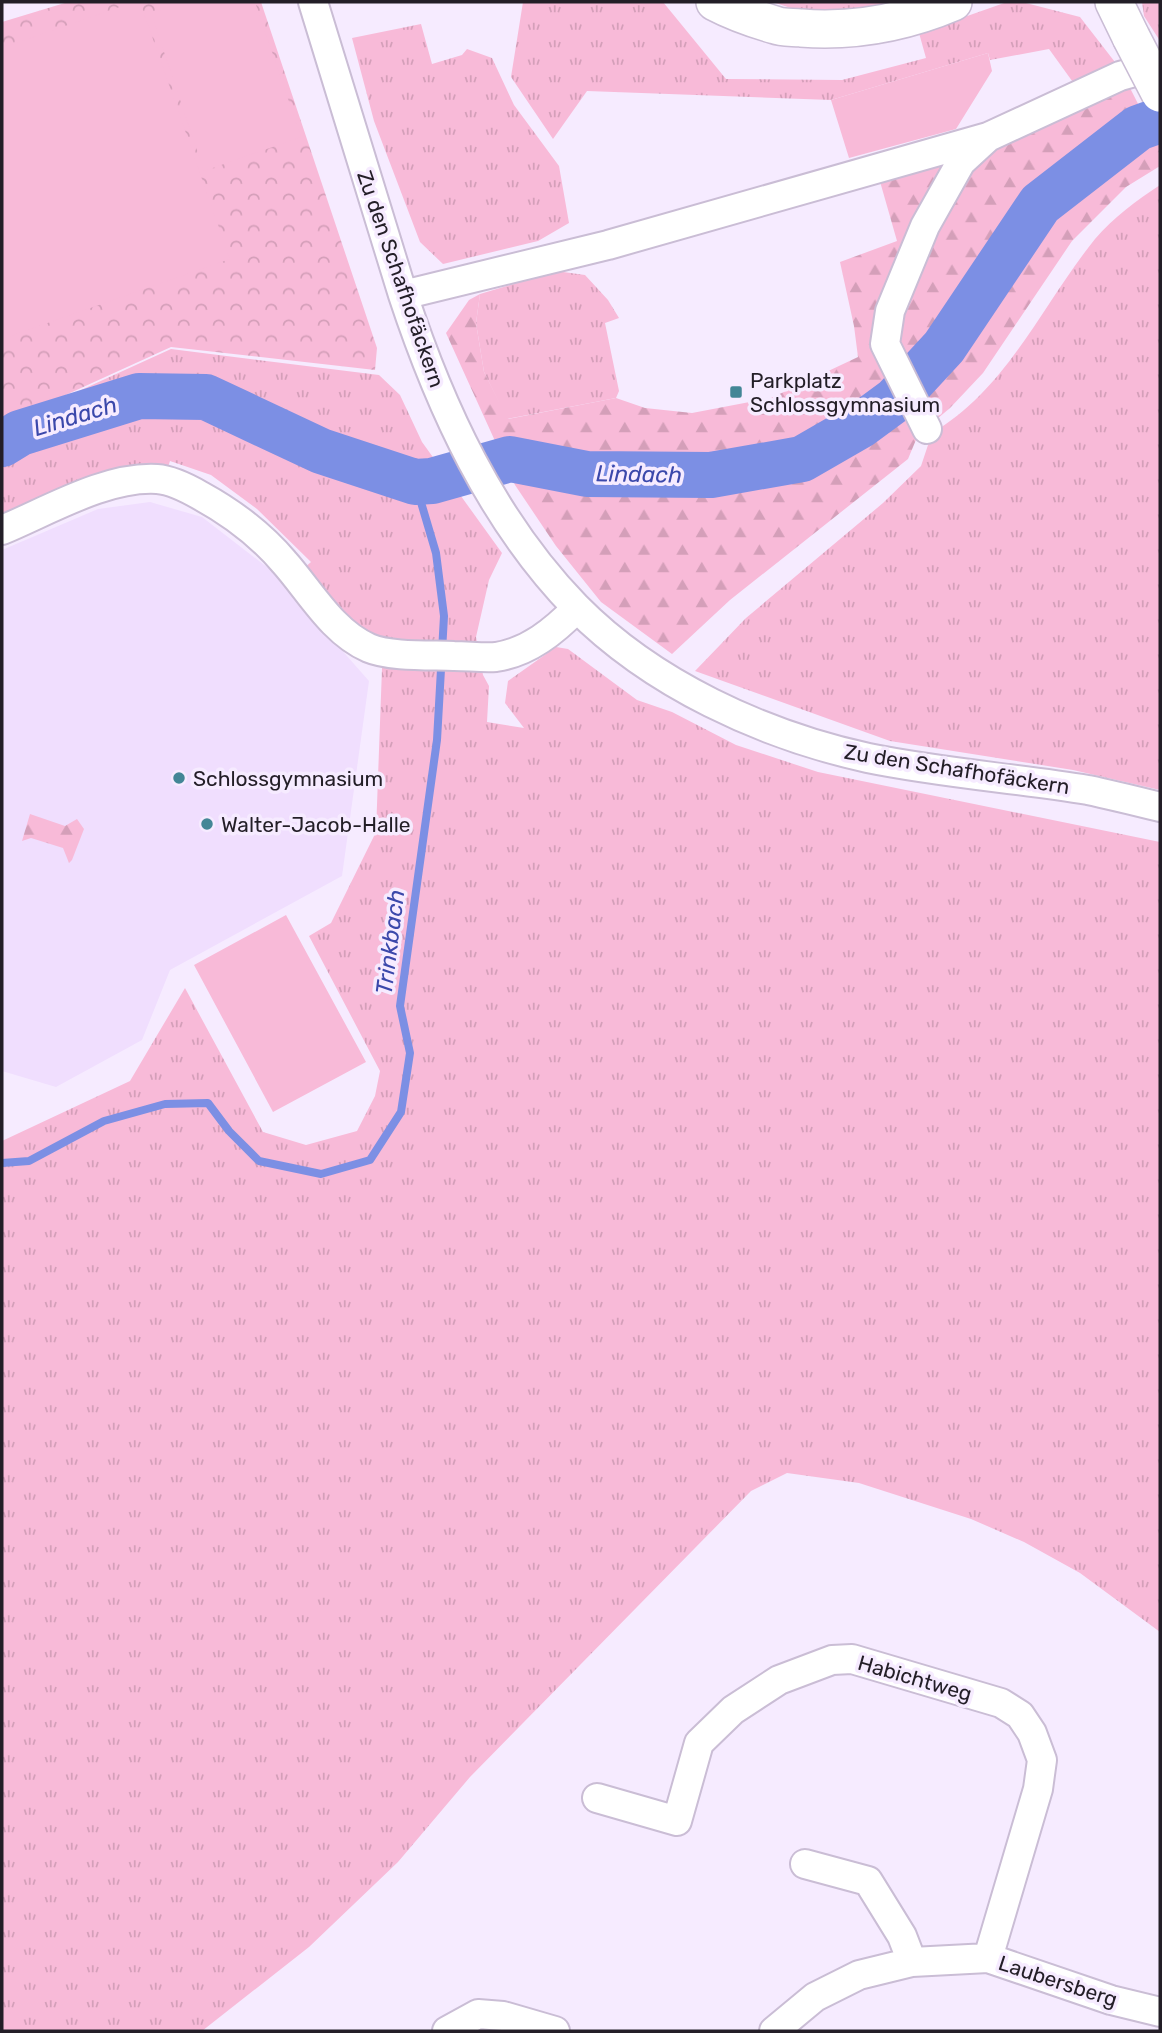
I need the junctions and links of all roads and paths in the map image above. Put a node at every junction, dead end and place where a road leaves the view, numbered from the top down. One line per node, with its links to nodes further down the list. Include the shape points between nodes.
1 (313, 2): 8 (street, Zu den Schafhofäckern)
2 (953, 2): 3 (main road, via 896,21 811,29 776,26)
3 (743, 7)
4 (1118, 12): 6 (main road, bridge)
5 (1160, 65): 7 (street, via 1120,76)
6 (1160, 93)
7 (988, 137): 8 (street, via 608,245); 9 (street, via 961,162 925,226 890,311 885,344)
8 (403, 295): 11 (street, Zu den Schafhofäckern, via 454,424 483,482 546,574)
9 (924, 422)
10 (2, 530): 11 (street, via 95,490 159,479 190,489 223,508 258,536 339,628 370,648 405,654 497,656 531,646)
11 (577, 608): 12 (street, Zu den Schafhofäckern, via 655,671 740,716 801,739 868,757 1089,790)
12 (1160, 807)
13 (597, 1798): 15 (street, Habichtweg, via 677,1821 699,1743 733,1710 779,1681 832,1660 852,1659 1001,1703 1020,1715 1042,1760 1038,1789)
14 (805, 1864): 16 (street, via 868,1881 902,1936)
15 (988, 1958): 16 (street, Laubersberg); 17 (street, Laubersberg)
16 (912, 1962): 20 (street, Laubersberg, via 859,1975 815,1997)
17 (1160, 2012)
18 (447, 2031): 19 (street, via 478,2014)
19 (555, 2031)
20 (774, 2031)

